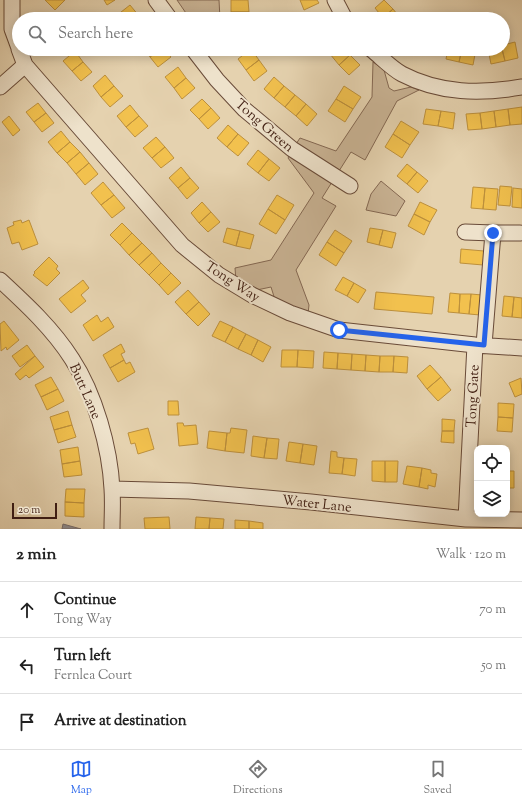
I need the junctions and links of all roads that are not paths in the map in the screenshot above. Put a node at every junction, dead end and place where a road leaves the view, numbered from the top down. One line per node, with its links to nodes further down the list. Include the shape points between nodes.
1 (12, 0): 5 (street)
2 (156, 0): 6 (street)
3 (335, 0): 7 (street)
4 (12, 12): 8 (street)
5 (12, 12)
6 (165, 12)
7 (341, 12)
8 (12, 29)
9 (22, 56): 12 (street)
10 (198, 56): 15 (street, Tong Green, via 244,109 292,149)
11 (380, 56): 14 (street, via 402,74 427,84 462,92 493,92)
12 (25, 65): 13 (street); 20 (street, Tong Way, via 182,245 226,279 290,314 339,330)
13 (0, 87)
14 (522, 87)
15 (350, 186)
16 (465, 232): 17 (street)
17 (493, 233): 18 (street); 20 (street, Tong Gate)
18 (520, 233)
19 (0, 280): 22 (street, Butt Lane, via 50,330 72,359 90,392 103,430)
20 (479, 345): 21 (street, Tong Way); 23 (street, Tong Gate)
21 (522, 348)
22 (112, 489): 23 (street, Water Lane, via 204,492); 25 (street, Butt Lane)
23 (466, 519): 24 (street, Water Lane)
24 (522, 520)
25 (112, 529)

